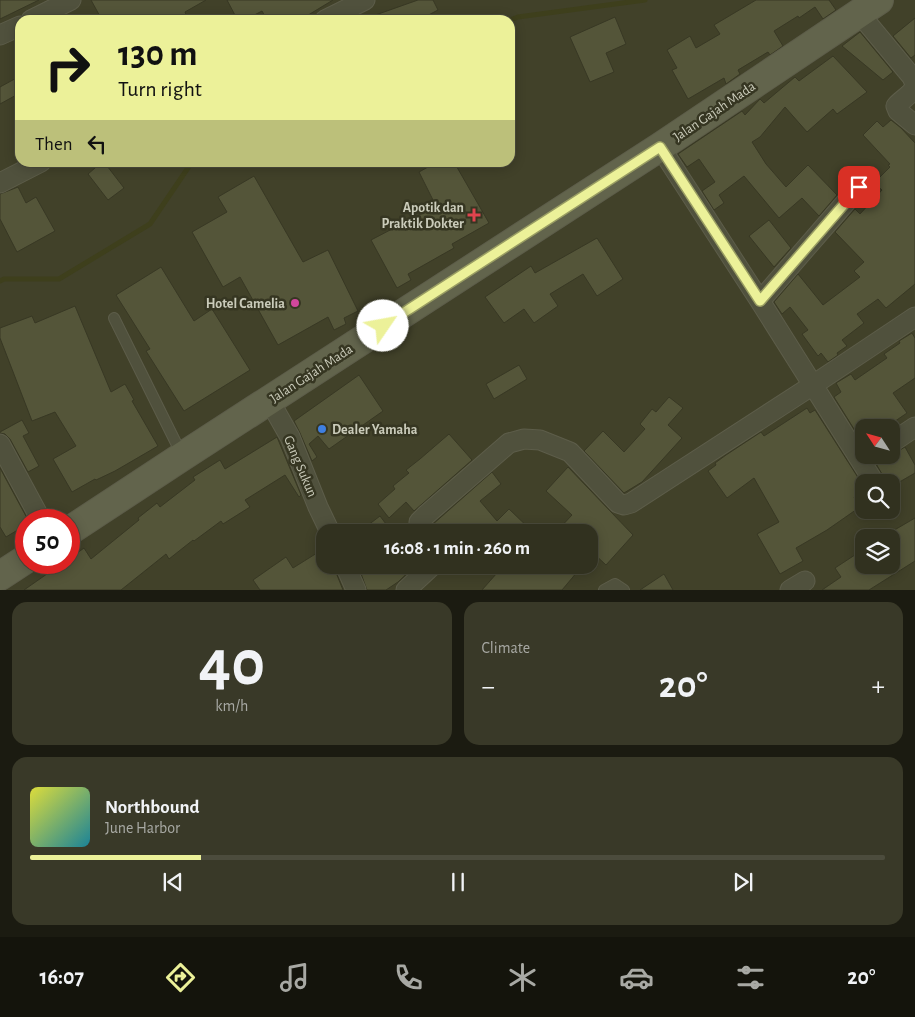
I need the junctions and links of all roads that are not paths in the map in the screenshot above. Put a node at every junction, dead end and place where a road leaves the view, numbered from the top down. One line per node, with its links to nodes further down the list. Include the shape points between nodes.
1 (71, 0): 4 (street)
2 (365, 0): 5 (street)
3 (869, 7): 8 (street); 10 (main road, Jalan Gajah Mada)
4 (41, 15)
5 (335, 15)
6 (15, 28): 7 (street)
7 (0, 35)
8 (915, 85): 9 (street, via 913,91 896,106)
9 (915, 125)
10 (660, 147): 14 (street); 18 (main road, Jalan Gajah Mada)
11 (31, 167): 12 (street)
12 (0, 183)
13 (859, 187): 14 (street)
14 (760, 301): 17 (street)
15 (915, 317): 17 (street)
16 (114, 318): 23 (lane)
17 (813, 385): 21 (street); 27 (street, via 631,503 624,505 616,501 570,452 540,440 524,439 509,443)
18 (269, 400): 23 (main road, Jalan Gajah Mada); 26 (street, Gang Sukun, via 290,437)
19 (915, 427): 20 (street)
20 (900, 437)
21 (855, 442)
22 (0, 444): 24 (street)
23 (182, 456): 25 (main road, Jalan Gajah Mada)
24 (35, 509)
25 (80, 524)
26 (327, 524)
27 (419, 524)
28 (15, 566): 31 (main road)
29 (349, 574): 32 (street)
30 (423, 574): 33 (street)
31 (0, 576)
32 (356, 590)
33 (406, 590)
34 (604, 590): 35 (lane, via 615,584)
35 (624, 590)

